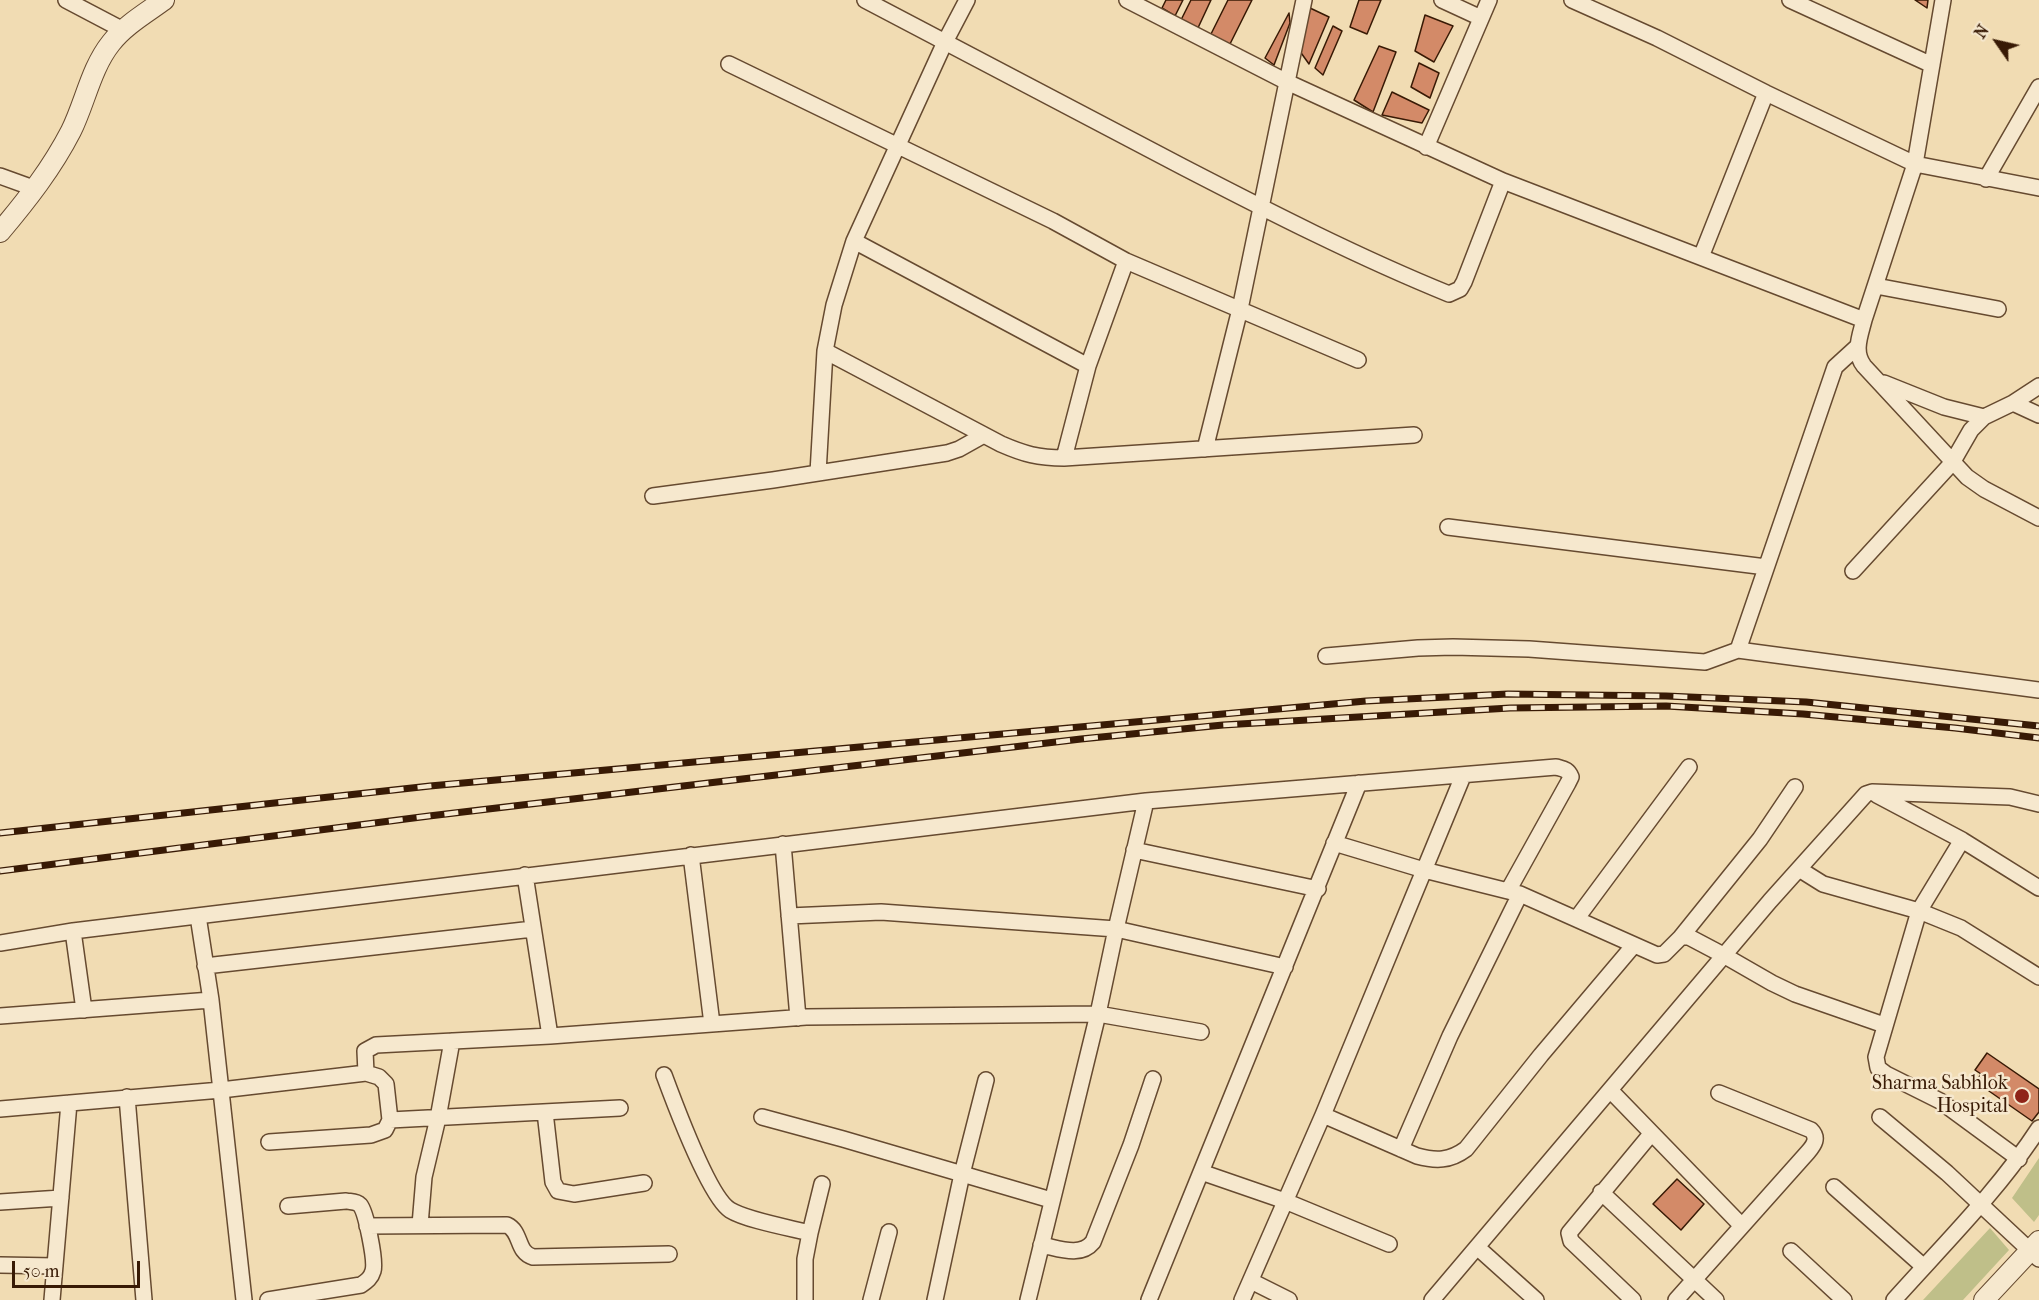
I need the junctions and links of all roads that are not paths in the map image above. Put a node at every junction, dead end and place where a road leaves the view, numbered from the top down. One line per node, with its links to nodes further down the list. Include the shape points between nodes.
1 (164, 0): 13 (street)
2 (866, 0): 14 (street)
3 (967, 0): 14 (street)
4 (1127, 0): 17 (street)
5 (1304, 0): 17 (street)
6 (1442, 0): 12 (street)
7 (1489, 0): 12 (street)
8 (1572, 0): 19 (street)
9 (1790, 0): 16 (street)
10 (1943, 0): 16 (street)
11 (75, 2): 13 (street)
12 (1481, 18): 21 (street)
13 (123, 30): 27 (street, via 97,66 70,132)
14 (945, 42): 20 (street); 28 (street)
15 (729, 64): 20 (street)
16 (1932, 65): 22 (street)
17 (1287, 82): 21 (street); 28 (street)
18 (2038, 90): 24 (street)
19 (1766, 93): 22 (street); 31 (street)
20 (897, 147): 30 (street); 32 (street, via 1053,221)
21 (1426, 147): 25 (street)
22 (1915, 164): 24 (street); 33 (street)
23 (0, 176): 27 (street)
24 (1986, 179): 26 (street)
25 (1503, 181): 28 (street, via 1464,282 1449,294); 31 (street)
26 (2039, 188)
27 (36, 189): 29 (street)
28 (1261, 207): 34 (street)
29 (0, 232)
30 (854, 241): 38 (street, via 834,304); 40 (street)
31 (1701, 258): 36 (street)
32 (1126, 261): 34 (street); 40 (street)
33 (1876, 286): 35 (street); 36 (street)
34 (1240, 309): 39 (street); 48 (street)
35 (1998, 309)
36 (1864, 320): 37 (street)
37 (1858, 346): 41 (street, via 1860,361); 55 (street, via 1836,367)
38 (825, 351): 46 (street); 51 (street)
39 (1358, 360)
40 (1088, 366): 49 (street)
41 (1878, 381): 45 (street, via 1944,407); 50 (street)
42 (2039, 386): 43 (street)
43 (2013, 403): 44 (street); 45 (street)
44 (2039, 415)
45 (1984, 417): 50 (street, via 1971,430)
46 (984, 435): 49 (street, via 1030,456); 51 (street, via 947,453)
47 (1414, 435): 48 (street)
48 (1205, 449): 49 (street)
49 (1064, 458)
50 (1952, 464): 53 (street, via 1984,489); 56 (street)
51 (818, 473): 52 (street)
52 (653, 496)
53 (2039, 518)
54 (1448, 527): 55 (street)
55 (1766, 567): 57 (street)
56 (1853, 572)
57 (1738, 650): 58 (street, via 1705,662 1453,647); 59 (street)
58 (1326, 656)
59 (2039, 690)
60 (1689, 767): 81 (street)
61 (1463, 776): 62 (street); 73 (street); 77 (street, via 1556,767 1569,772 1571,777)
62 (1359, 783): 65 (street); 68 (street)
63 (1795, 787): 85 (street, via 1760,839)
64 (1872, 792): 66 (street, via 2010,796); 67 (street); 72 (street, via 1860,799)
65 (1146, 801): 69 (street); 70 (street)
66 (2039, 804)
67 (1962, 840): 75 (street); 78 (street)
68 (1334, 843): 73 (street); 76 (street)
69 (783, 844): 71 (street); 80 (street)
70 (1134, 850): 76 (street); 83 (street)
71 (691, 855): 74 (street); 97 (street)
72 (1799, 869): 78 (street, via 1832,887); 88 (street)
73 (1424, 870): 77 (street); 114 (street)
74 (525, 874): 79 (street); 82 (street)
75 (2039, 888)
76 (1318, 889): 90 (street)
77 (1514, 892): 81 (street); 122 (street)
78 (1919, 911): 91 (street, via 1961,928); 98 (street)
79 (198, 916): 84 (street); 89 (street)
80 (789, 916): 83 (street, via 881,912); 96 (street)
81 (1576, 918): 87 (street)
82 (533, 929): 89 (street); 100 (street)
83 (1116, 929): 90 (street); 94 (street)
84 (73, 931): 86 (street); 93 (street)
85 (1681, 937): 87 (street, via 1660,955); 88 (street, via 1689,937)
86 (0, 943)
87 (1634, 945): 122 (street, via 1466,1149 1455,1157 1432,1160)
88 (1725, 956): 98 (street, via 1795,994); 107 (street)
89 (205, 966): 92 (street)
90 (1285, 967): 124 (street)
91 (2039, 977)
92 (211, 1000): 93 (street); 106 (street)
93 (84, 1010): 95 (street)
94 (1098, 1014): 96 (street); 99 (street); 131 (street)
95 (0, 1016)
96 (798, 1018): 97 (street)
97 (712, 1024): 100 (street)
98 (1884, 1024): 123 (street, via 1876,1057 1878,1068 1940,1101)
99 (1201, 1032)
100 (550, 1036): 101 (street)
101 (452, 1041): 102 (street, via 376,1045 364,1054); 117 (street)
102 (366, 1073): 106 (street); 118 (street, via 386,1084)
103 (664, 1075): 140 (street, via 691,1142 723,1204 741,1215)
104 (1153, 1079): 142 (street, via 1093,1242 1085,1250 1077,1251)
105 (986, 1080): 125 (street)
106 (220, 1090): 109 (street); 155 (street)
107 (1610, 1090): 120 (street); 143 (street)
108 (1719, 1093): 137 (street, via 1816,1135 1808,1152)
109 (128, 1097): 110 (street); 154 (street)
110 (69, 1103): 112 (street); 130 (street)
111 (620, 1108): 113 (street)
112 (0, 1109)
113 (545, 1112): 117 (street); 126 (street, via 553,1182 558,1191 574,1194)
114 (1323, 1115): 122 (street); 132 (street)
115 (762, 1117): 125 (street)
116 (1880, 1117): 134 (street)
117 (438, 1118): 118 (street); 136 (street, via 424,1177)
118 (390, 1120): 121 (street, via 385,1130 372,1135)
119 (2039, 1128): 123 (street)
120 (1651, 1134): 129 (street); 137 (street)
121 (268, 1142)
122 (1401, 1149)
123 (2019, 1159): 134 (street)
124 (1201, 1172): 132 (street); 161 (street)
125 (962, 1174): 131 (street); 159 (street)
126 (644, 1183)
127 (822, 1184): 140 (street)
128 (1834, 1187): 149 (street)
129 (1601, 1192): 150 (street); 166 (street, via 1569,1236)
130 (61, 1198): 133 (street); 148 (street)
131 (1051, 1200): 142 (street)
132 (1284, 1201): 141 (street); 151 (street)
133 (0, 1202)
134 (1982, 1205): 144 (street); 149 (street)
135 (288, 1206): 138 (street, via 355,1202 360,1205)
136 (420, 1225): 138 (street); 146 (street, via 507,1225 514,1230 521,1250 533,1257)
137 (1741, 1225): 150 (street)
138 (367, 1226): 152 (street, via 374,1265 370,1279 361,1285)
139 (889, 1232): 158 (street)
140 (810, 1233): 157 (street, via 805,1259)
141 (1389, 1244)
142 (1041, 1245): 160 (street)
143 (1477, 1246): 164 (street); 165 (street)
144 (2036, 1250): 171 (street)
145 (1791, 1251): 169 (street)
146 (669, 1254)
147 (0, 1264): 148 (street)
148 (55, 1266): 153 (street)
149 (1924, 1267): 170 (street)
150 (1695, 1279): 167 (street); 168 (street)
151 (1251, 1281): 162 (street); 163 (street)
152 (293, 1298): 156 (street)
153 (52, 1300)
154 (144, 1300)
155 (244, 1300)
156 (268, 1300)
157 (805, 1300)
158 (871, 1300)
159 (935, 1300)
160 (1028, 1300)
161 (1149, 1300)
162 (1242, 1300)
163 (1289, 1300)
164 (1432, 1300)
165 (1536, 1300)
166 (1633, 1300)
167 (1676, 1300)
168 (1716, 1300)
169 (1844, 1300)
170 (1894, 1300)
171 (1984, 1300)

